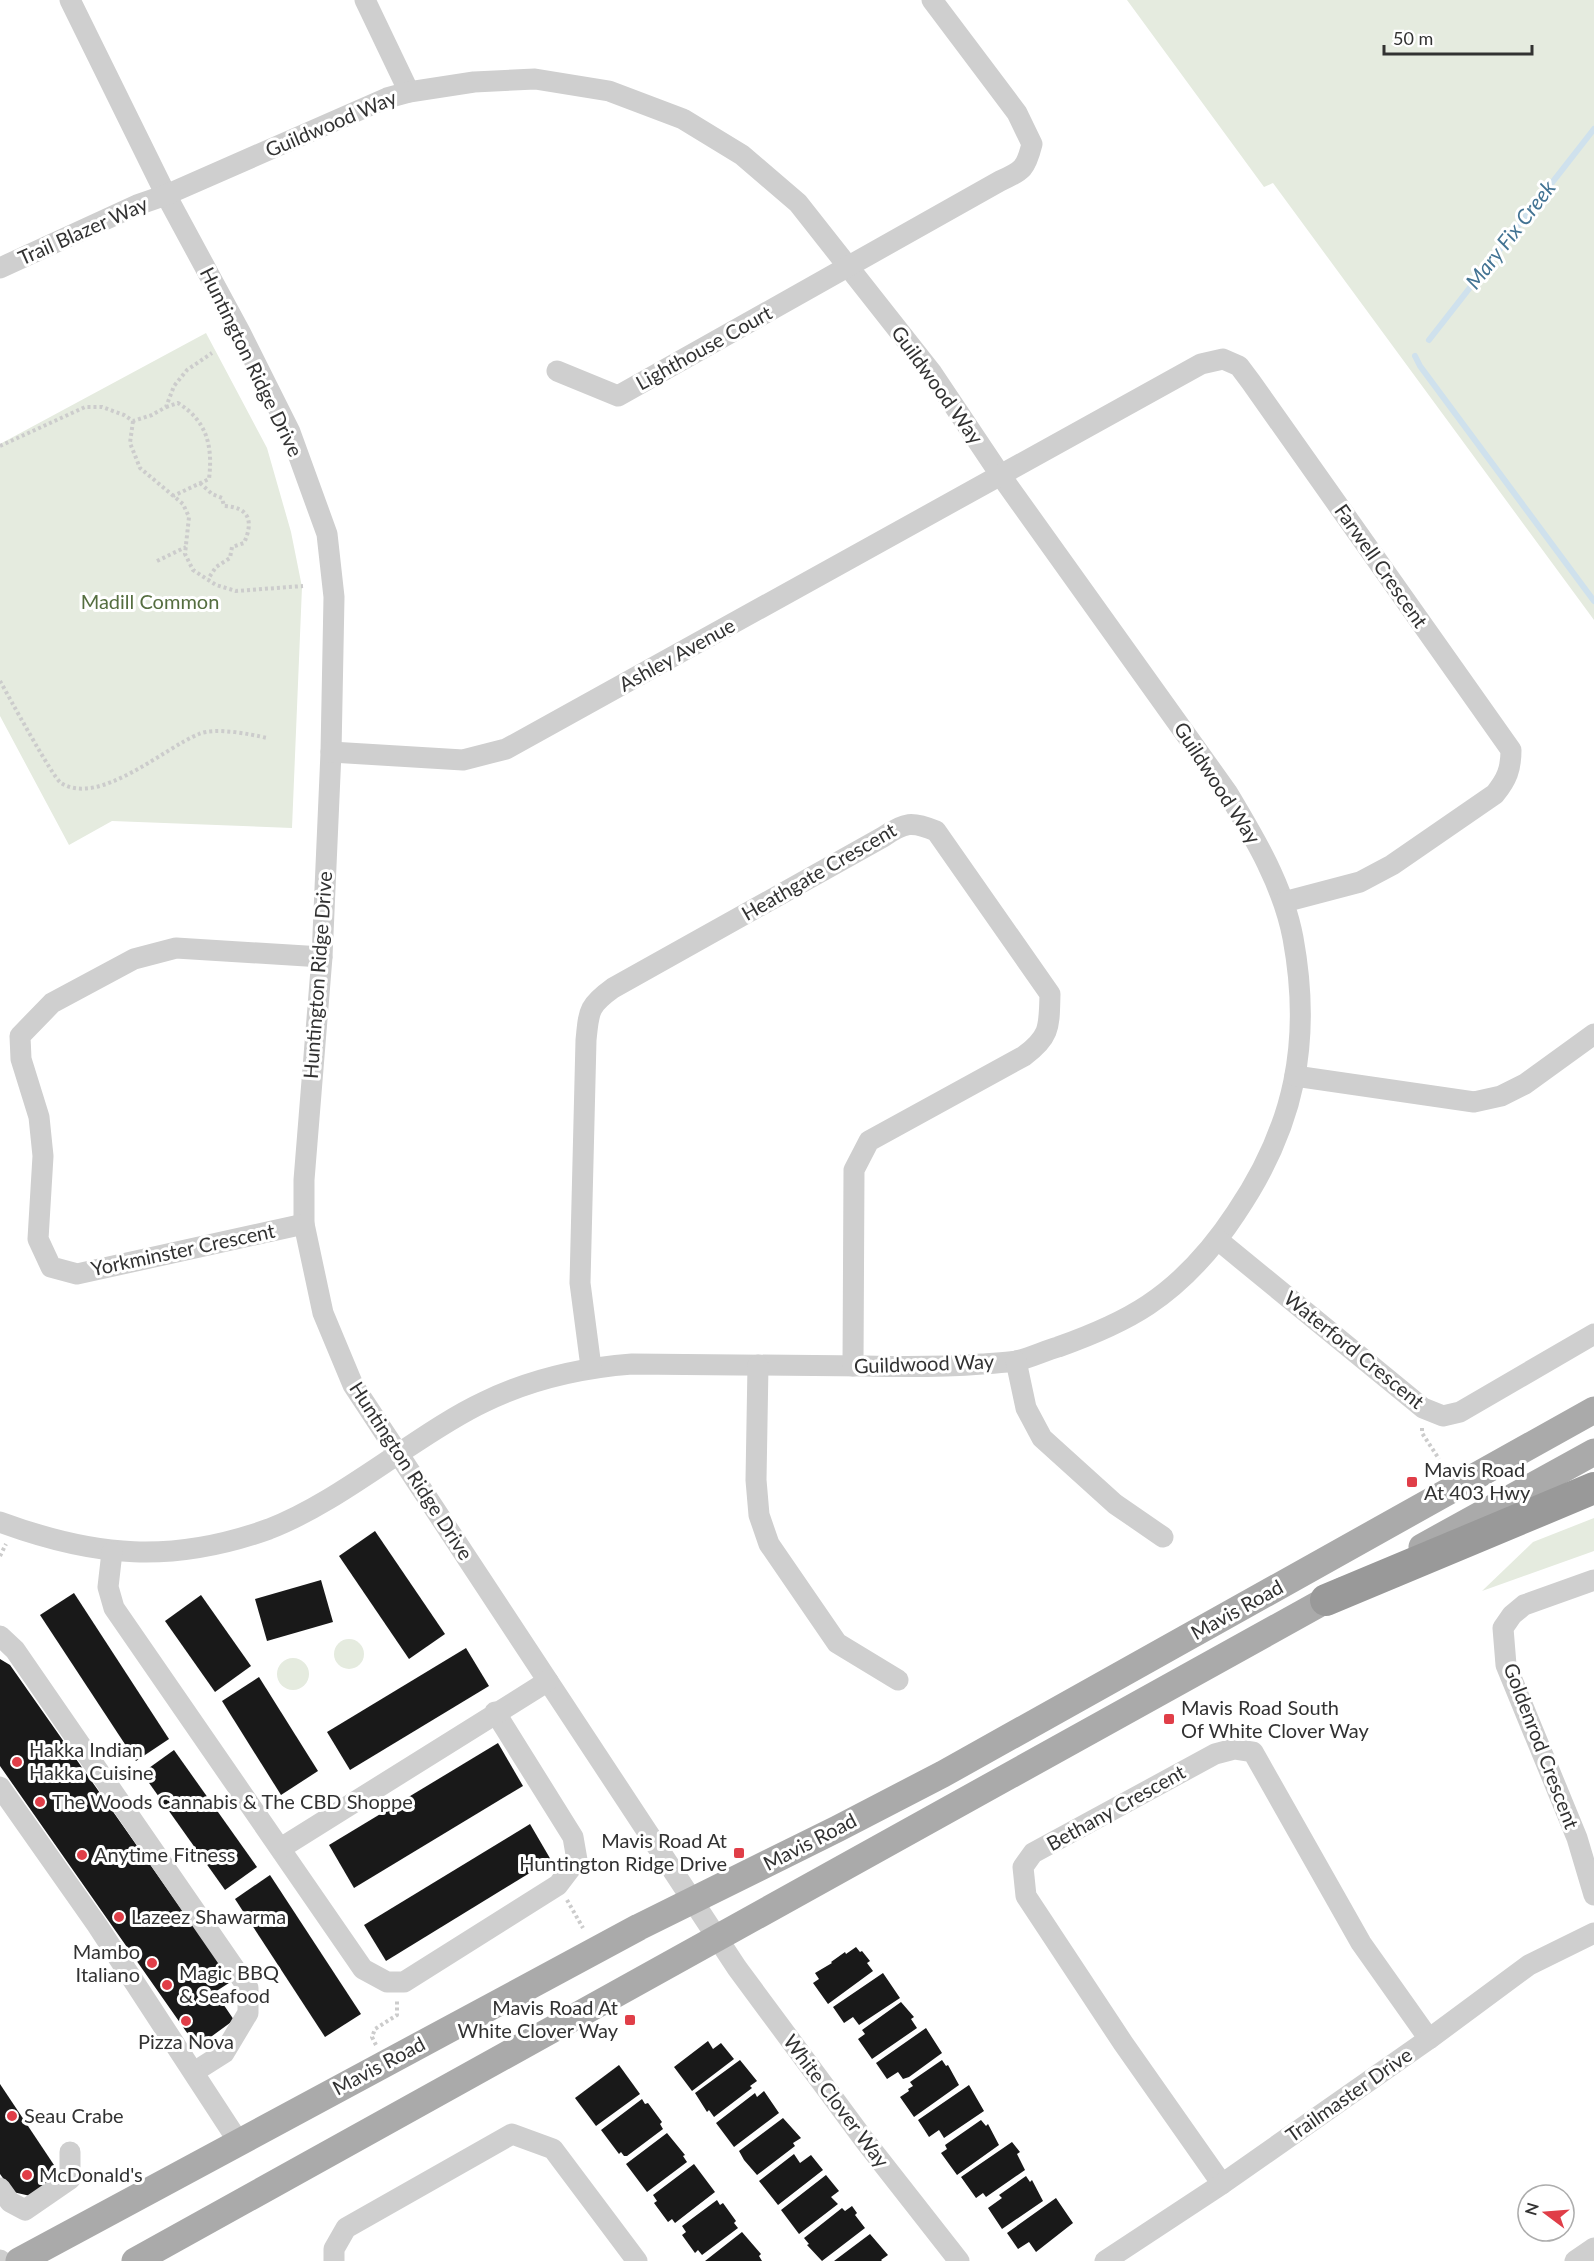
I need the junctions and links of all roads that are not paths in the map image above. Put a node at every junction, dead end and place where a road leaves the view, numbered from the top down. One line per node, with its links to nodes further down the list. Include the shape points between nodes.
1 (70, 0): 5 (street, Huntington Ridge Drive)
2 (365, 0): 4 (street)
3 (932, 0): 6 (street, via 1017,113 1032,144 1028,162 1019,173)
4 (409, 92): 5 (street, Guildwood Way, via 387,98); 6 (street, Guildwood Way, via 474,82 535,79 609,91 683,119 742,155 798,203)
5 (166, 195): 7 (street, Trail Blazer Way); 10 (street, Huntington Ridge Drive, via 290,432 327,534 334,597)
6 (848, 267): 8 (street, Lighthouse Court, via 618,396); 9 (street, Guildwood Way, via 932,373)
7 (0, 268)
8 (557, 371)
9 (1001, 476): 10 (street, Ashley Avenue, via 506,749 463,760); 11 (street, Guildwood Way, via 1227,792 1258,845); 11 (street, Farwell Crescent, via 1202,364 1223,358 1239,366 1511,750 1511,768 1496,794 1392,865 1360,882)
10 (331, 752): 12 (street, Huntington Ridge Drive)
11 (1284, 902): 14 (street, Guildwood Way, via 1299,983)
12 (322, 957): 15 (street, Huntington Ridge Drive, via 304,1168); 15 (street, Yorkminster Crescent, via 176,948 134,959 52,1003 20,1036 21,1059 39,1117 43,1156 38,1239 51,1266 77,1274)
13 (1594, 1034): 14 (street, via 1525,1084 1501,1096 1474,1102)
14 (1295, 1076): 16 (street, Guildwood Way, via 1275,1146)
15 (304, 1224): 24 (street, Huntington Ridge Drive, via 323,1313 353,1385)
16 (1218, 1240): 17 (street, Waterford Crescent, via 1423,1408 1443,1416 1460,1412); 18 (street, Guildwood Way, via 1186,1275 1149,1305 1092,1335)
17 (1594, 1334)
18 (1016, 1361): 20 (street, Guildwood Way, via 944,1367); 27 (street, via 1026,1408 1042,1438 1115,1504)
19 (758, 1365): 20 (street, Guildwood Way); 21 (street, Guildwood Way); 32 (street, via 756,1480 759,1515 769,1544 837,1643)
20 (852, 1366): 21 (street, Heathgate Crescent, via 854,1170 869,1141 1024,1056 1041,1044 1049,1023 1050,994 936,831 920,824 903,824 613,988 589,1011 580,1283)
21 (591, 1367): 24 (street, Guildwood Way, via 537,1380 483,1402)
22 (1594, 1410): 38 (main road, Mavis Road, via 943,1774)
23 (1594, 1452): 30 (main road, Mavis Road)
24 (398, 1454): 28 (street, Guildwood Way, via 331,1498 271,1528 225,1542 172,1551); 33 (street, Huntington Ridge Drive)
25 (1594, 1488): 30 (highway)
26 (0, 1522): 28 (street, Guildwood Way, via 42,1538)
27 (1163, 1537)
28 (112, 1552): 36 (street, via 108,1587 114,1608)
29 (1594, 1580): 37 (street, Goldenrod Crescent, via 1524,1605 1503,1628 1506,1665 1577,1838)
30 (1326, 1600): 40 (main road, Mavis Road)
31 (0, 1636): 42 (street, via 15,1650 248,1988 248,2013 224,2053)
32 (898, 1680)
33 (548, 1681): 34 (street); 38 (street, Huntington Ridge Drive)
34 (495, 1712): 36 (street); 36 (street, via 573,1837 578,1860 558,1885 404,1982 387,1982 363,1969)
35 (0, 1787): 42 (street)
36 (281, 1848)
37 (1594, 1895)
38 (692, 1901): 40 (street, White Clover Way); 43 (main road, Mavis Road)
39 (1594, 1933): 41 (street, Trailmaster Drive, via 1529,1965)
40 (717, 1939): 49 (main road, Mavis Road); 52 (street, White Clover Way, via 865,2141)
41 (1429, 2039): 45 (street, Trailmaster Drive); 45 (street, Bethany Crescent, via 1361,1943 1253,1752 1234,1749 1215,1754 1033,1853 1023,1868 1026,1896 1122,2043)
42 (194, 2072): 43 (street)
43 (238, 2141): 48 (main road, Mavis Road)
44 (70, 2152): 46 (street, via 70,2180 25,2210 10,2202)
45 (1222, 2184): 53 (street, Trailmaster Drive)
46 (0, 2188)
47 (1594, 2248): 54 (street)
48 (19, 2261)
49 (135, 2261)
50 (334, 2261): 51 (street, via 334,2249 346,2228 512,2134 553,2149)
51 (637, 2261)
52 (959, 2261)
53 (1106, 2261)
54 (1575, 2261)

